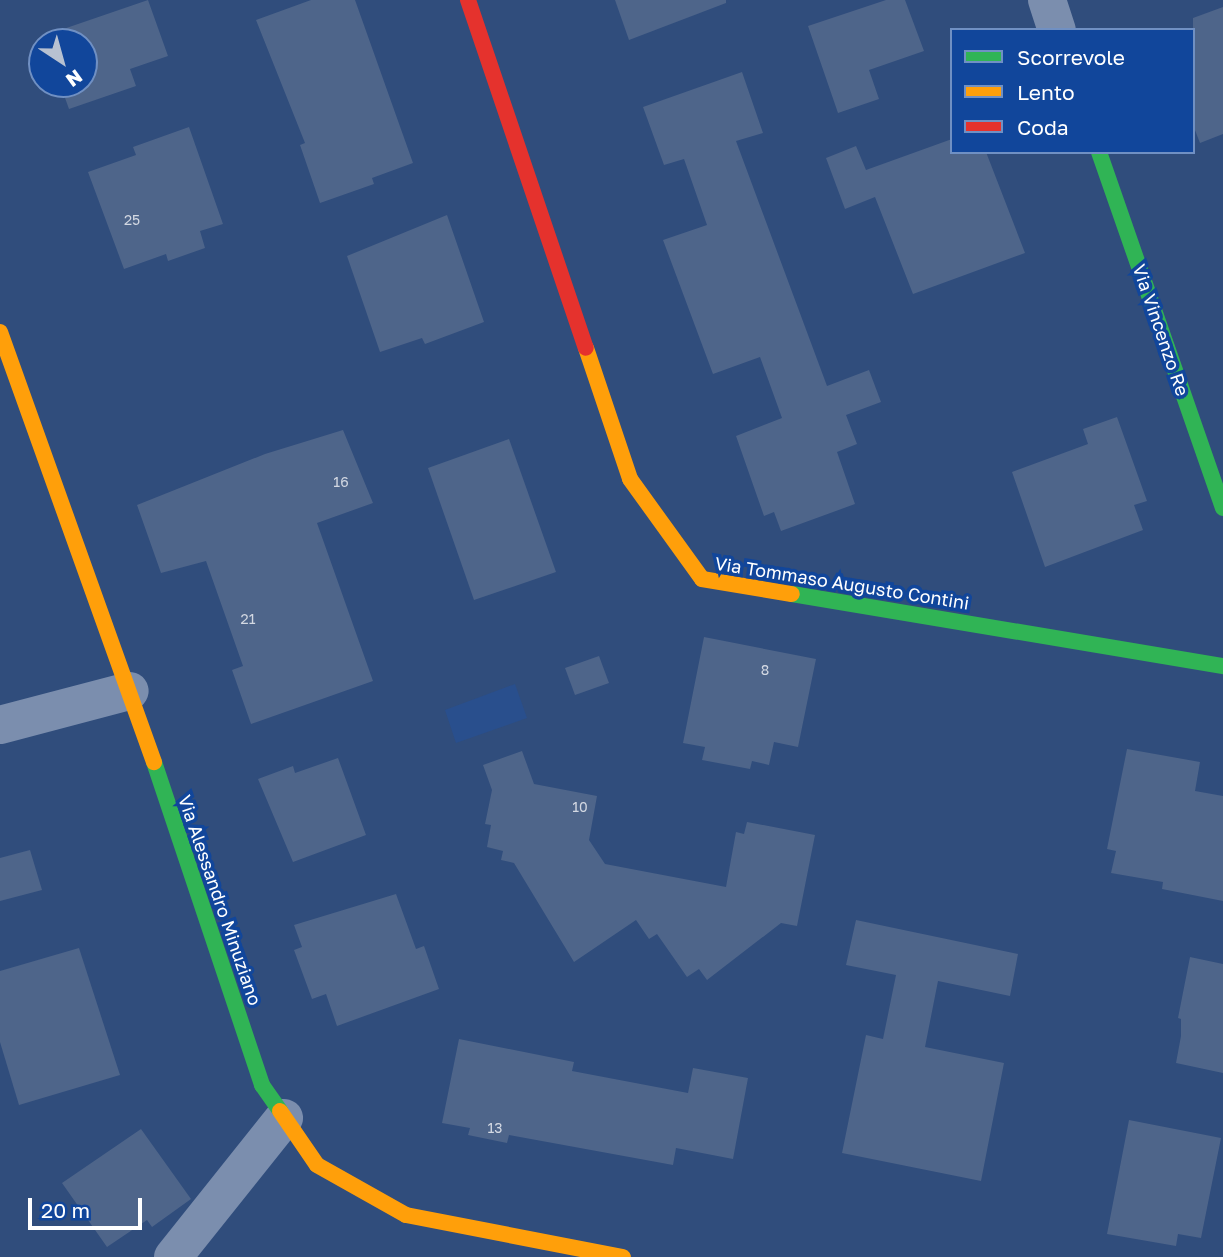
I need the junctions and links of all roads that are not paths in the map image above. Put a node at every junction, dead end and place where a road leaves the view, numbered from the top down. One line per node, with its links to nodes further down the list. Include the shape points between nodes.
1 (468, 0): 7 (street, Via Tommaso Augusto Contini, via 630,479 702,579)
2 (1046, 0): 3 (street)
3 (1056, 28)
4 (1101, 154): 6 (street, Via Vincenzo Re)
5 (0, 332): 8 (street, Via Alessandro Minuziano)
6 (1223, 508)
7 (1223, 666)
8 (130, 691): 9 (street); 10 (street, Via Alessandro Minuziano, via 262,1085)
9 (0, 725)
10 (284, 1118): 11 (street); 12 (street, Via Alessandro Minuziano, via 317,1165 406,1215)
11 (173, 1257)
12 (623, 1257)

